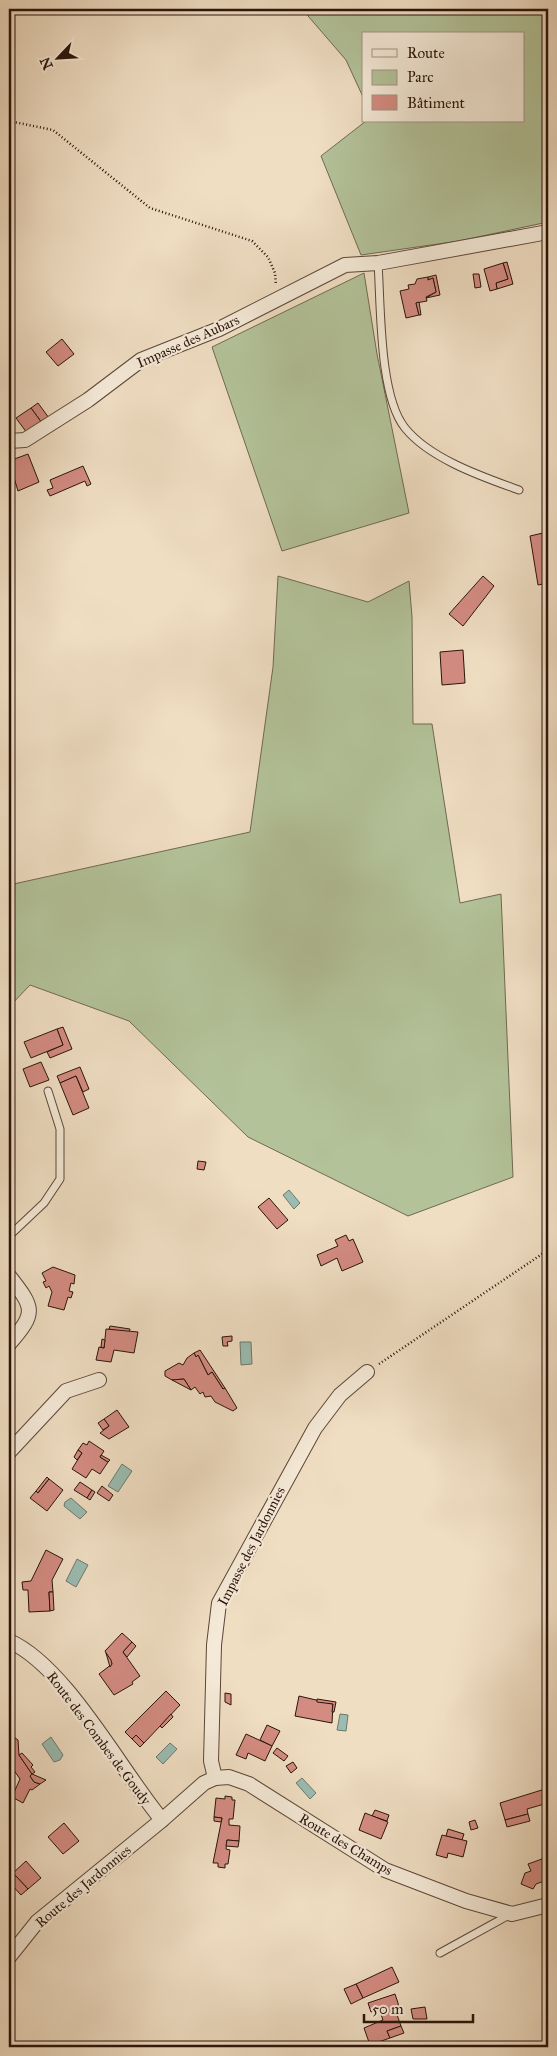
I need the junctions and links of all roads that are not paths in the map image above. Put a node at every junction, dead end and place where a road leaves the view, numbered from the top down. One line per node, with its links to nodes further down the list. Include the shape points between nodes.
1 (548, 232): 2 (street, Impasse des Aubars)
2 (378, 264): 3 (street, Impasse des Aubars, via 345,265 220,329 141,360 88,400 25,440); 4 (lane, via 389,394 404,427 462,469)
3 (9, 441)
4 (519, 490)
5 (48, 1091): 6 (lane, via 60,1130 60,1179 44,1203)
6 (9, 1236)
7 (9, 1276): 8 (street, via 27,1300 30,1310 23,1328)
8 (9, 1344)
9 (367, 1372): 13 (street, Impasse des Jardonnies, via 340,1395 315,1428 219,1603 214,1645 211,1760)
10 (99, 1380): 11 (street, via 66,1390)
11 (9, 1452)
12 (9, 1641): 14 (street, Route des Combes de Goudy, via 37,1657 66,1690)
13 (215, 1778): 14 (street, via 204,1783); 16 (street, Route des Champs, via 229,1776 249,1784 385,1870 466,1901)
14 (162, 1820): 18 (street, Route des Jardonnies, via 36,1922)
15 (548, 1905): 16 (street, Route des Champs)
16 (512, 1914): 17 (lane)
17 (440, 1953)
18 (9, 1957)

